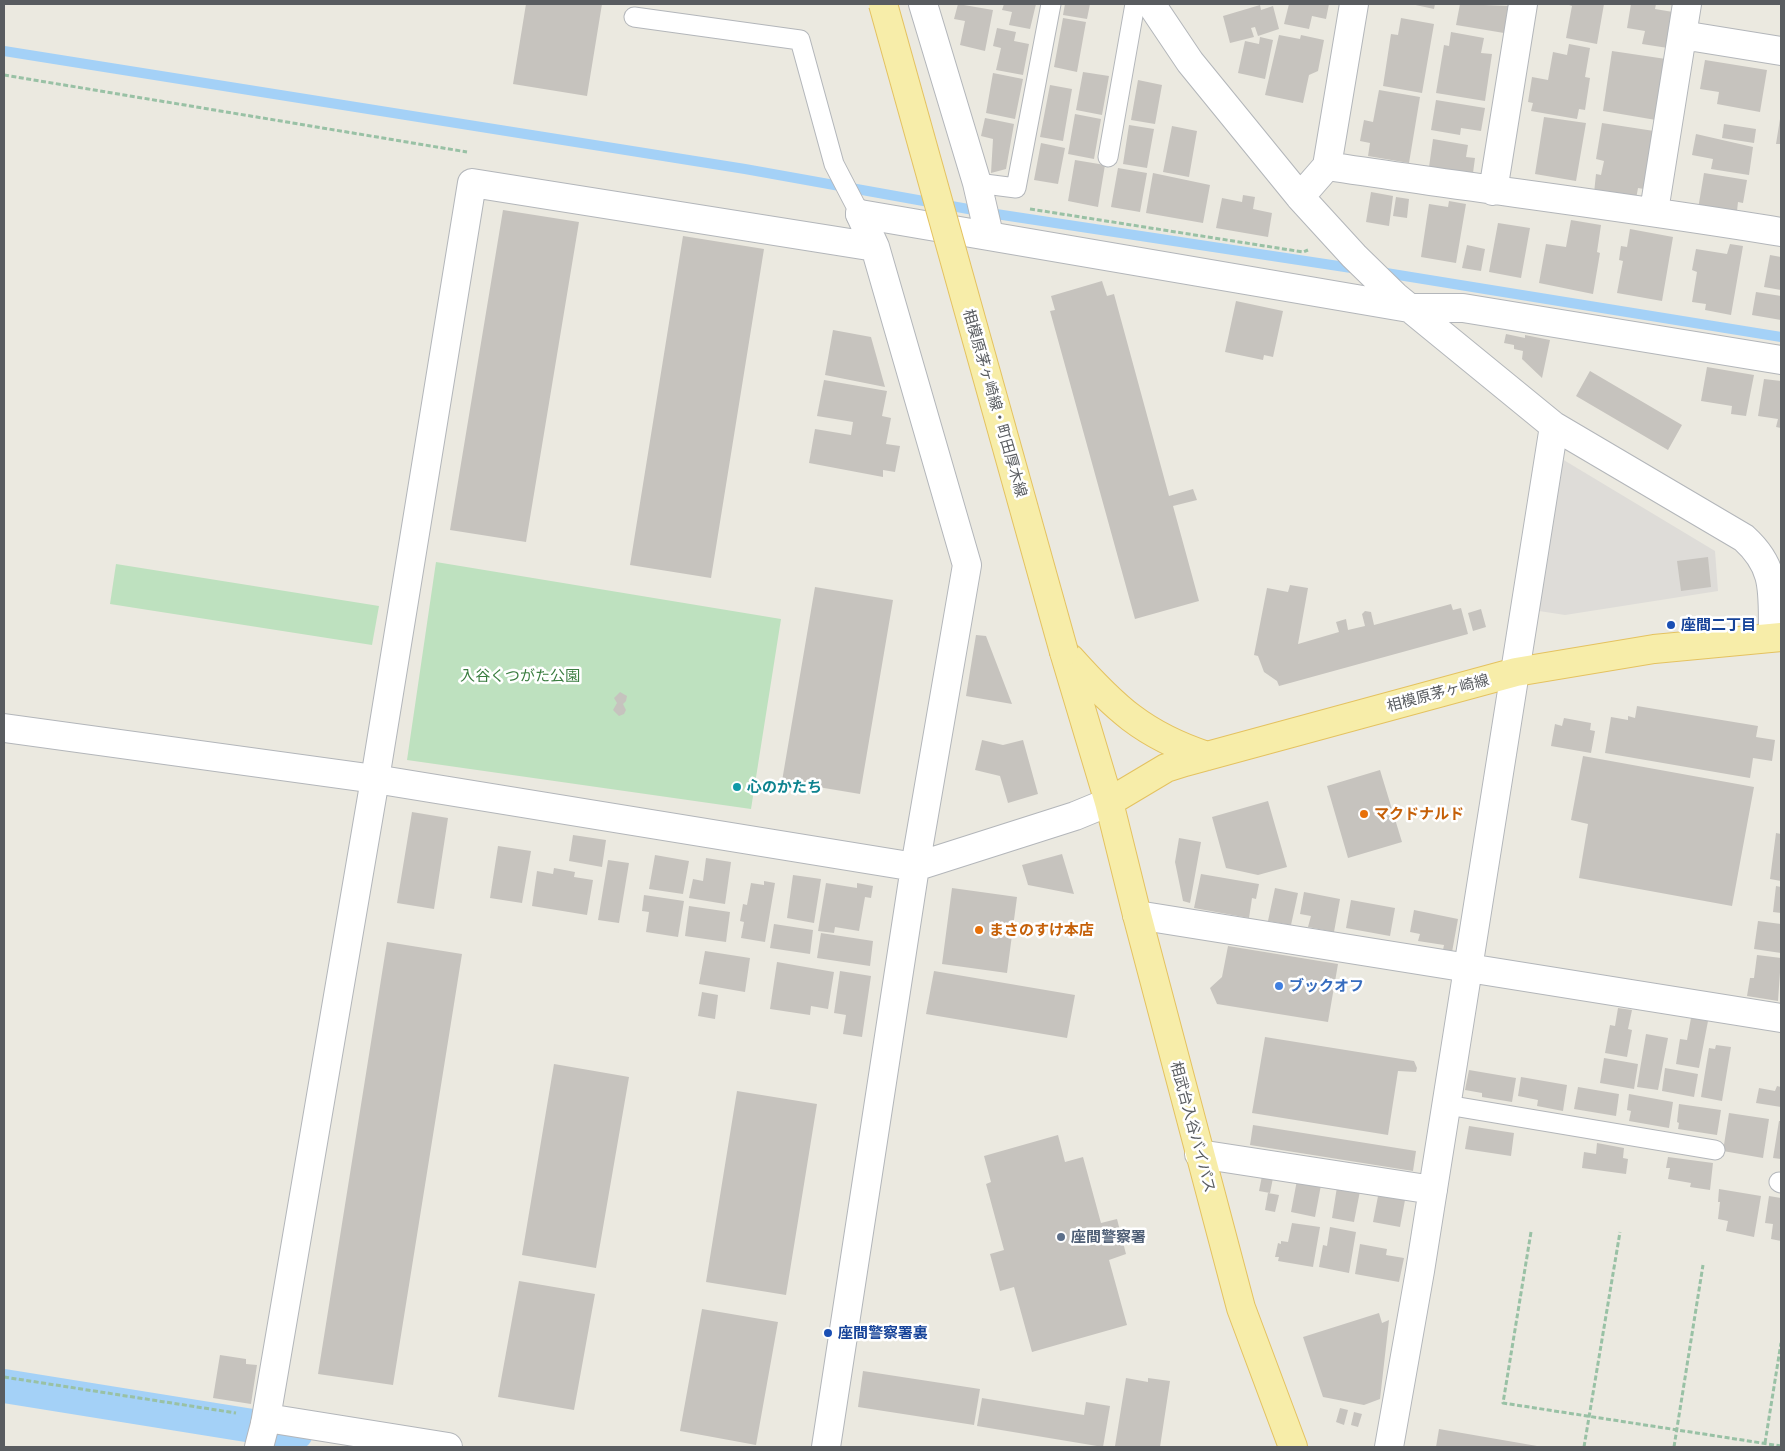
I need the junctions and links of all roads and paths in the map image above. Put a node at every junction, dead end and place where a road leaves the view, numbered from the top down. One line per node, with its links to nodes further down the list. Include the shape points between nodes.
1 (883, 4): 28 (main road, 相模原茅ヶ崎線・町田厚木線, bridge)
2 (923, 4): 19 (street)
3 (1050, 4): 19 (lane, via 1016,188)
4 (1135, 4): 14 (lane)
5 (1150, 4): 17 (street, via 1190,62)
6 (1354, 4): 15 (street)
7 (1523, 4): 16 (street)
8 (1687, 4): 10 (street)
9 (634, 17): 18 (lane, via 800,40 834,164)
10 (1682, 35): 11 (street); 20 (street)
11 (1781, 51)
12 (4, 75): 13 (path)
13 (476, 154)
14 (1108, 157)
15 (1327, 166): 16 (street); 17 (street)
16 (1492, 192): 20 (street)
17 (1300, 197): 23 (street)
18 (855, 205): 19 (street); 22 (street)
19 (984, 211): 23 (path, via 1303,252); 24 (street)
20 (1654, 211): 21 (street)
21 (1781, 232)
22 (875, 247): 32 (street, via 472,184); 34 (street, via 967,565)
23 (1346, 247): 24 (street)
24 (1402, 302): 25 (street, via 1463,308); 26 (street)
25 (1781, 360)
26 (1554, 426): 27 (street, via 1744,538 1759,552 1770,571); 29 (street)
27 (1777, 637): 29 (main road, 相模原茅ヶ崎線, via 1654,649)
28 (1064, 652): 31 (main road, via 1127,717 1184,748); 33 (main road, 相模原茅ヶ崎線・町田厚木線)
29 (1516, 672): 31 (main road, 相模原茅ヶ崎線); 36 (street)
30 (4, 728): 32 (street)
31 (1207, 756): 33 (main road, 相模原茅ヶ崎線, via 1166,768)
32 (375, 779): 34 (street); 48 (street)
33 (1110, 802): 34 (street); 35 (main road, 相武台入谷バイパス)
34 (916, 867): 53 (street)
35 (1137, 915): 36 (street); 40 (main road, 相武台入谷バイパス)
36 (1467, 969): 37 (street); 38 (street)
37 (1781, 1018)
38 (1446, 1105): 39 (lane); 41 (street)
39 (1715, 1150)
40 (1200, 1154): 41 (street); 54 (main road, 相武台入谷バイパス, via 1241,1308)
41 (1433, 1190): 55 (street)
42 (1531, 1232): 47 (path, via 1504,1403)
43 (1620, 1232): 47 (path)
44 (1703, 1265): 49 (path)
45 (1781, 1343): 50 (path)
46 (4, 1377): 48 (path)
47 (1589, 1416): 49 (path); 56 (path)
48 (264, 1430): 52 (street)
49 (1677, 1430): 50 (path); 57 (path)
50 (1765, 1444): 51 (path)
51 (1781, 1446)
52 (448, 1447)
53 (826, 1447)
54 (1293, 1447)
55 (1389, 1447)
56 (1584, 1447)
57 (1674, 1447)

